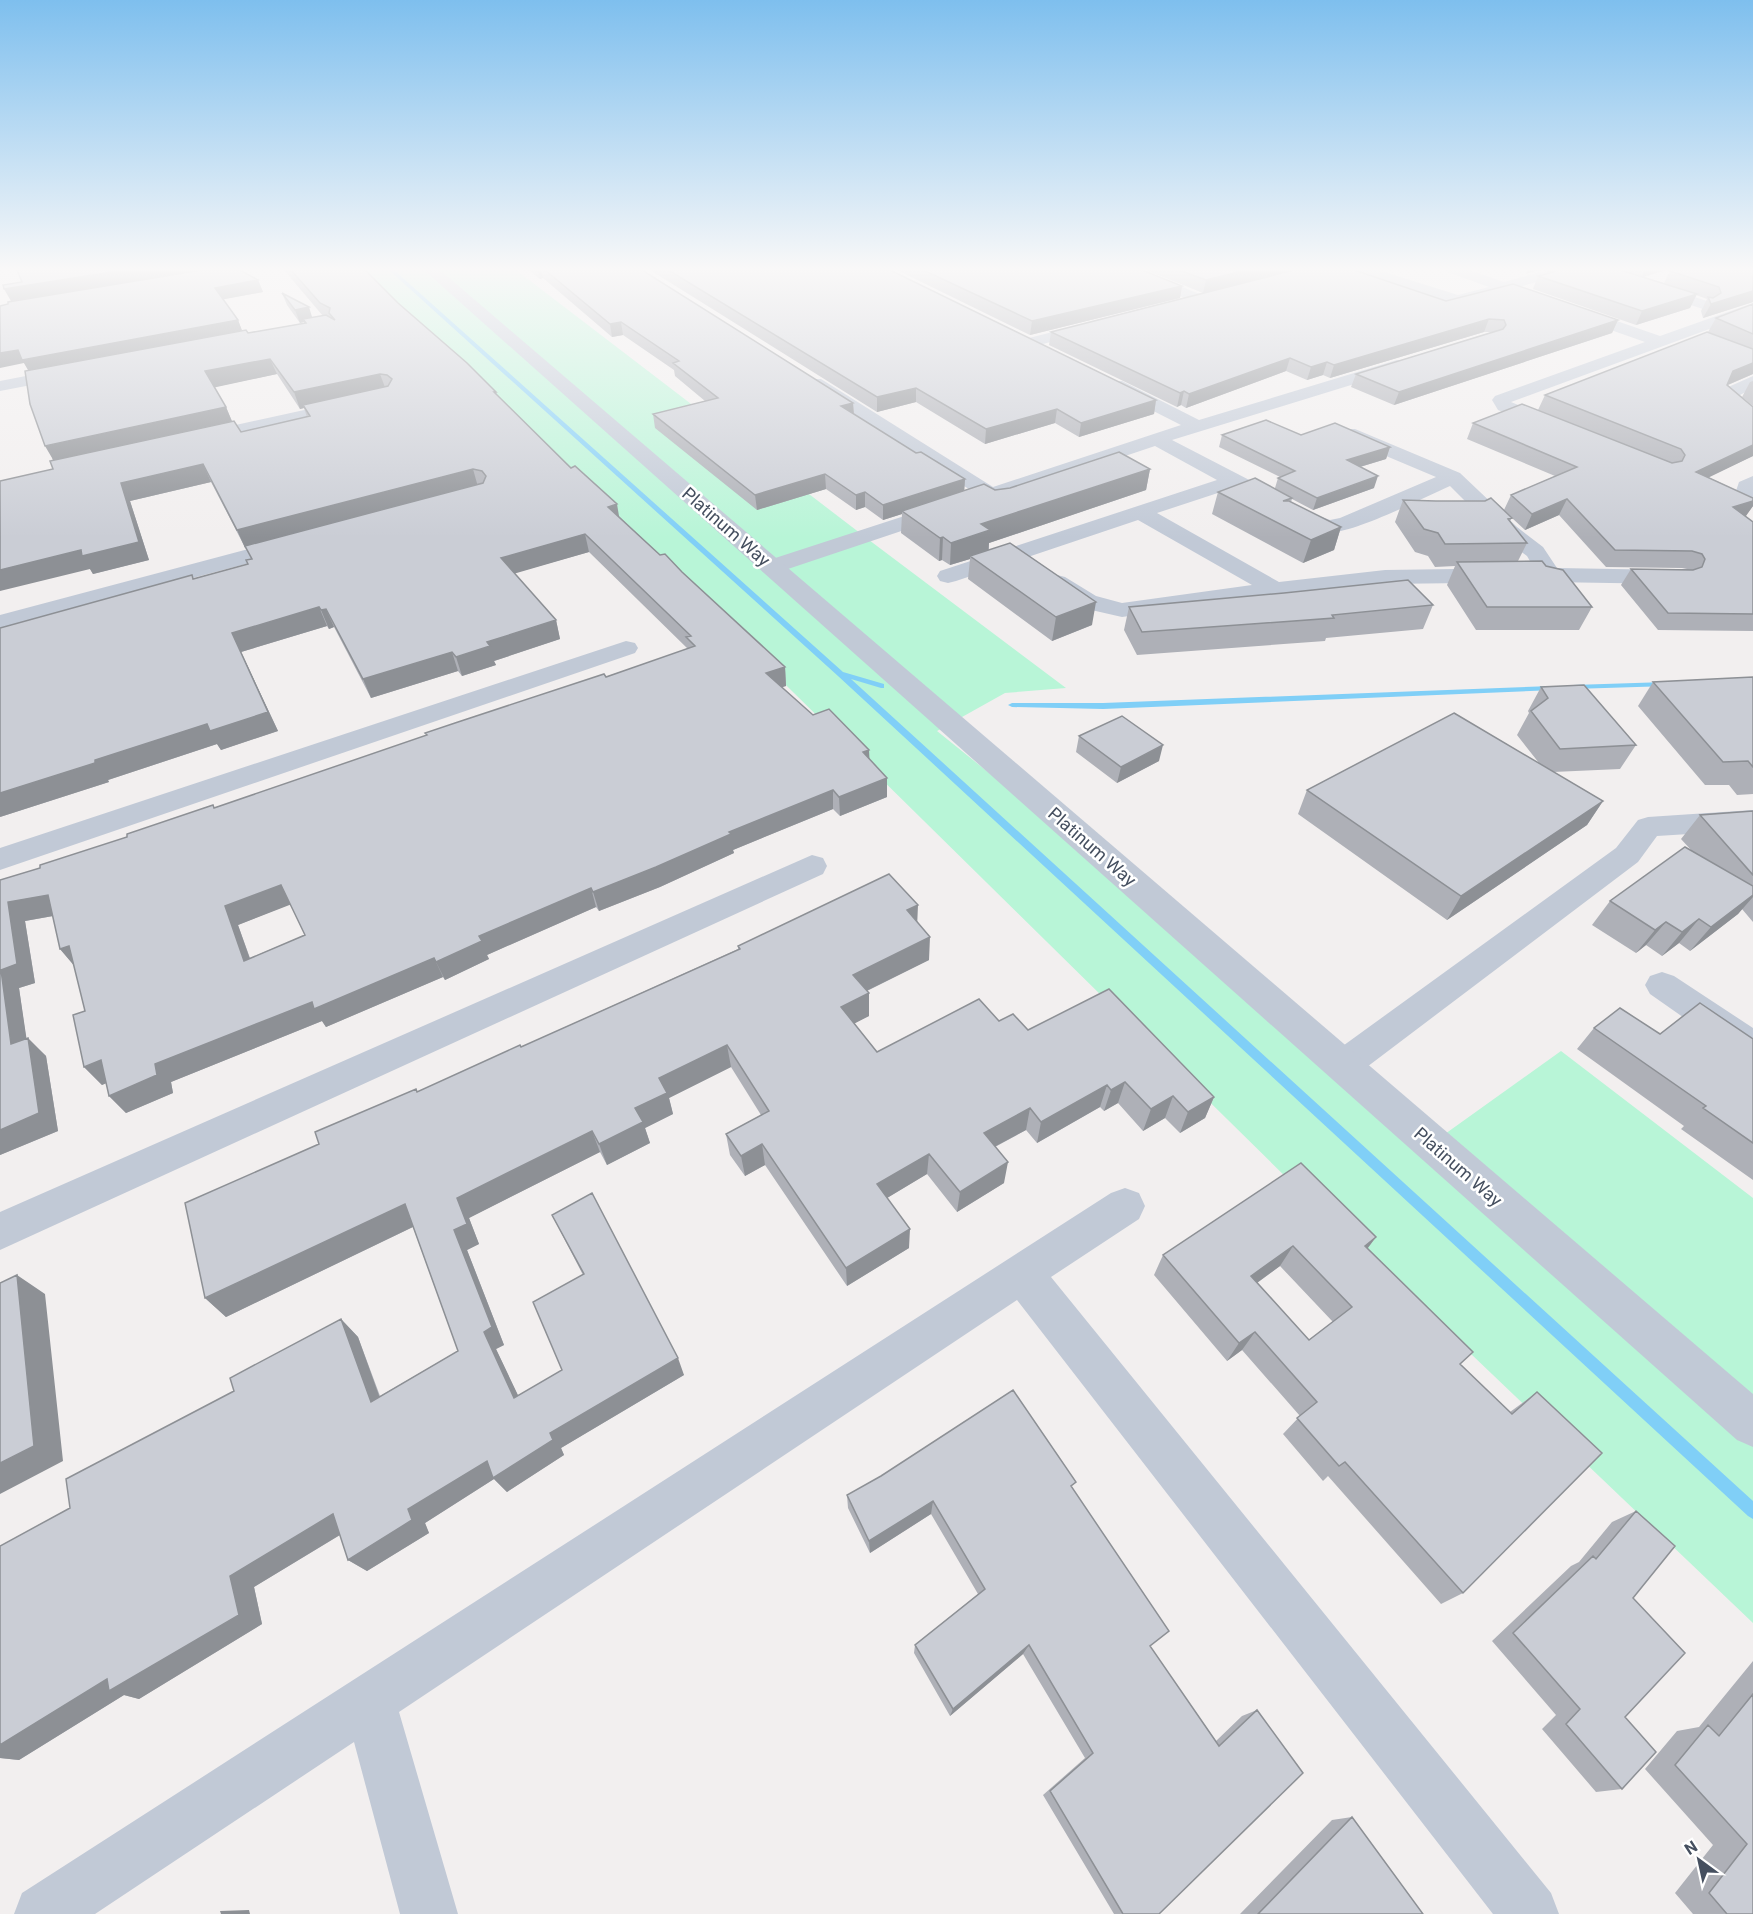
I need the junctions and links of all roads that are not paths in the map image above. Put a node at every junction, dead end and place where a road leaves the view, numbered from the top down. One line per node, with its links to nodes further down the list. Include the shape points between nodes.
1 (533, 359): 24 (street, Platinum Way)
2 (1613, 359): 13 (street, via 1501,400 1504,406)
3 (1412, 361): 11 (street)
4 (93, 368): 8 (street)
5 (797, 372): 19 (street)
6 (1104, 379): 11 (street)
7 (1753, 381): 10 (street, via 1732,392 1730,399)
8 (0, 386)
9 (363, 402): 15 (street)
10 (1753, 417)
11 (1197, 426): 14 (street)
12 (1338, 428): 16 (street)
13 (1568, 432)
14 (1157, 440): 17 (street); 19 (street)
15 (176, 444)
16 (1453, 477): 17 (street, via 1345,524 1330,526 1311,521); 25 (street, via 1535,552)
17 (1233, 481): 21 (street)
18 (1753, 482): 20 (street, via 1746,486)
19 (988, 493): 24 (street)
20 (1753, 498)
21 (1140, 512): 23 (street); 28 (street)
22 (319, 537): 29 (street)
23 (1016, 554): 26 (street); 28 (street, via 1100,608 1122,610)
24 (771, 567): 36 (street, Platinum Way)
25 (1550, 575): 27 (street); 28 (street, via 1385,578)
26 (948, 576)
27 (1682, 577)
28 (1275, 589)
29 (0, 622)
30 (626, 648): 32 (street)
31 (1753, 820): 36 (street, via 1648,826 1627,855)
32 (0, 859)
33 (812, 866): 38 (street)
34 (1662, 986): 35 (street)
35 (1753, 1047)
36 (1342, 1066): 40 (street, Platinum Way)
37 (1125, 1206): 39 (street)
38 (0, 1232)
39 (1022, 1274): 41 (street); 44 (street)
40 (1753, 1424)
41 (369, 1700): 42 (street); 43 (street)
42 (43, 1914)
43 (429, 1914)
44 (1530, 1914)

